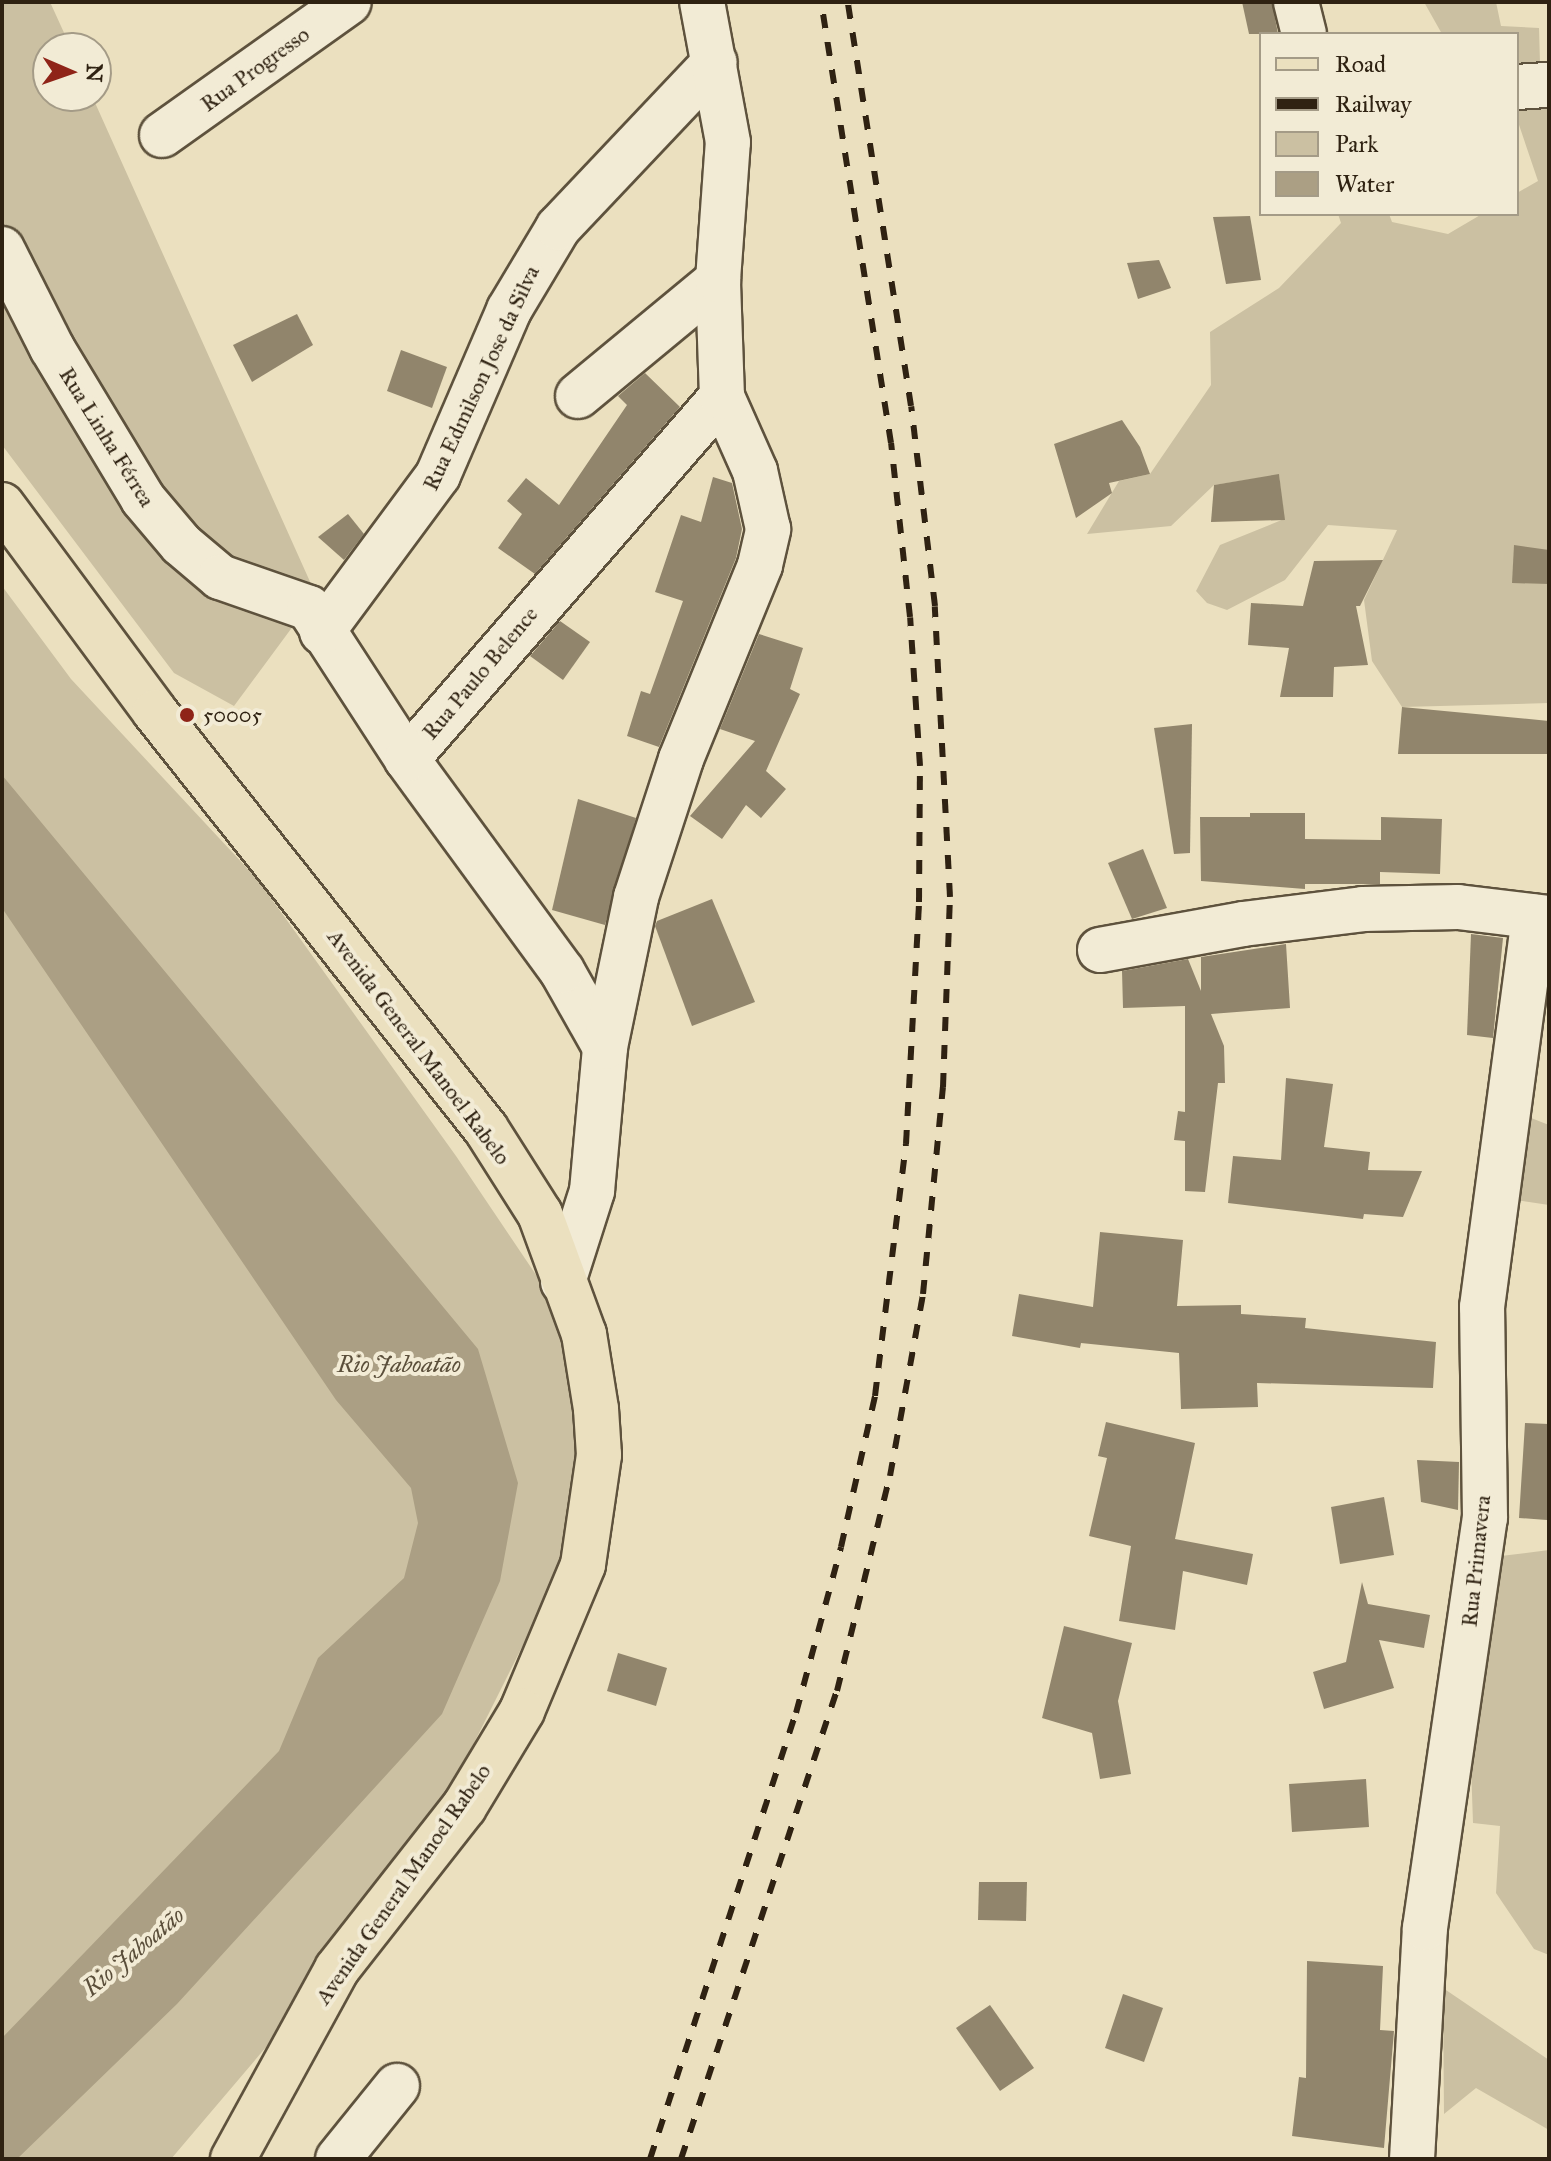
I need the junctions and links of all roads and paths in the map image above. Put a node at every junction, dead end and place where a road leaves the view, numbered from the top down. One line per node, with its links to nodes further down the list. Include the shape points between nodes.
1 (349, 2): 8 (street, Rua Progresso)
2 (702, 2): 5 (street)
3 (1296, 2): 4 (street)
4 (1304, 32)
5 (715, 62): 10 (street, via 728,142); 14 (street, Rua Edmilson Jose da Silva, via 558,228 509,310 438,475)
6 (1549, 85): 7 (street)
7 (1519, 87)
8 (162, 135)
9 (2, 249): 14 (street, Rua Linha Férrea, via 104,440 162,522 220,577 299,601)
10 (718, 280): 11 (street); 12 (street)
11 (578, 396)
12 (722, 397): 15 (street, Rua Paulo Belence); 18 (street, via 765,498 765,545 654,835)
13 (2, 505): 19 (main road, Avenida General Manoel Rabelo, via 155,712 486,1129 540,1214)
14 (322, 632): 15 (street, Rua Linha Férrea)
15 (407, 759): 18 (street, Rua Paulo Belence, via 562,971)
16 (1542, 917): 17 (street, via 1458,907 1363,909); 23 (street, Rua Primavera, via 1482,1307 1485,1518 1425,1928)
17 (1100, 950)
18 (605, 1047): 19 (street, via 592,1191)
19 (563, 1282): 21 (main road, Avenida General Manoel Rabelo, via 584,1334 596,1409 599,1455 583,1565 522,1711 464,1807 337,1969)
20 (397, 2086): 22 (street)
21 (233, 2159)
22 (338, 2159)
23 (1412, 2159)

